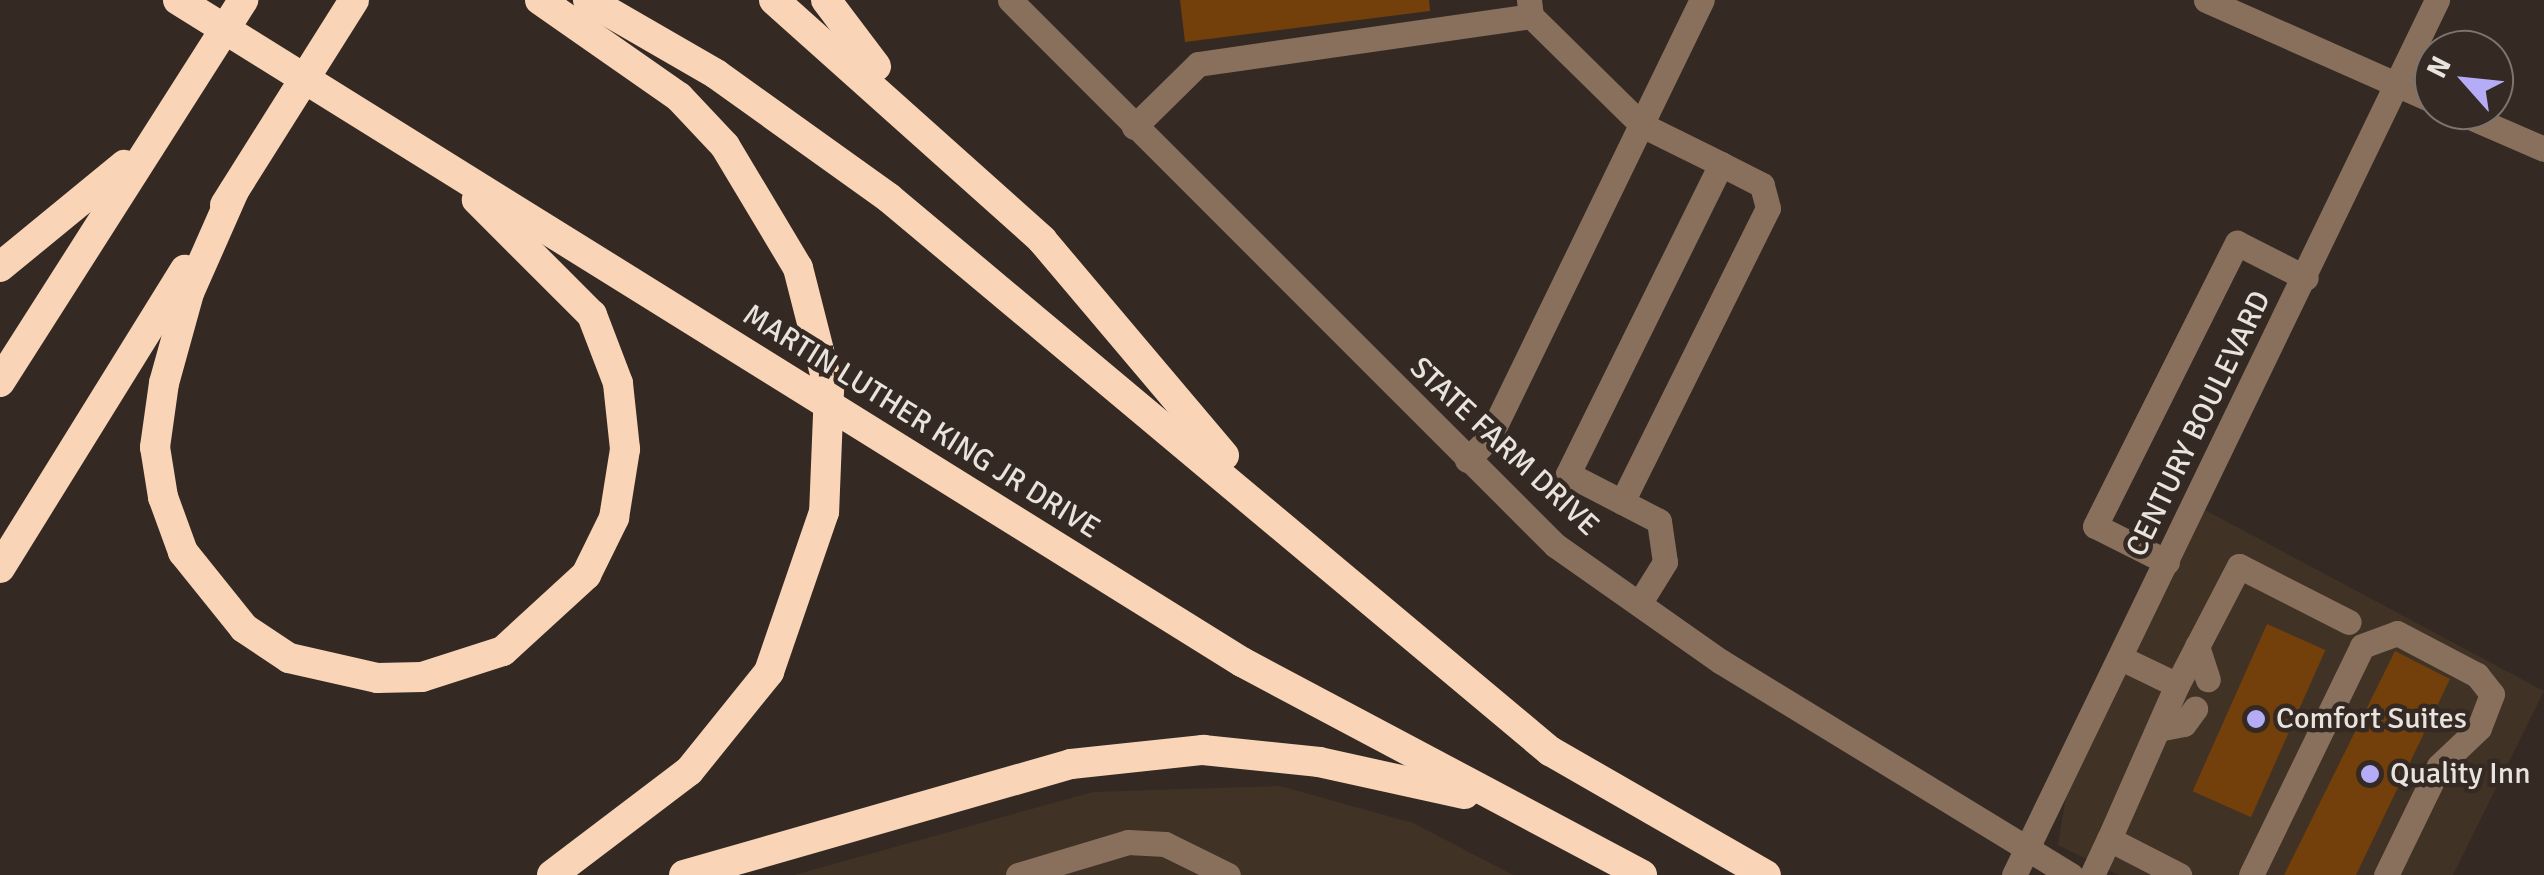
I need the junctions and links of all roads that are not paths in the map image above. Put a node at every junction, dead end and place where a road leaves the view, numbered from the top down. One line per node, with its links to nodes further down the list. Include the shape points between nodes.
1 (178, 0): 21 (highway, MARTIN LUTHER KING JR DRIVE)
2 (244, 0): 18 (highway)
3 (354, 0): 23 (highway)
4 (540, 0): 43 (highway, via 680,97 725,146 798,268 829,390 830,477 798,604 737,720 676,782)
5 (588, 0): 29 (highway, via 716,74 889,198)
6 (774, 0): 20 (highway)
7 (826, 0): 20 (highway)
8 (1010, 0): 16 (street, STATE FARM DRIVE)
9 (1702, 0): 15 (street)
10 (2206, 0): 13 (street)
11 (2437, 0): 13 (street, CENTURY BOULEVARD)
12 (1530, 8): 15 (street); 16 (street, via 1198,64)
13 (2400, 87): 14 (street); 25 (street, CENTURY BOULEVARD)
14 (2414, 93)
15 (1642, 125): 22 (street); 27 (street, via 1489,438)
16 (1134, 127): 27 (street, STATE FARM DRIVE)
17 (2500, 130): 19 (street)
18 (159, 131): 24 (highway); 26 (highway)
19 (2544, 149)
20 (950, 152): 29 (highway, via 1042,240)
21 (436, 159): 23 (highway, via 592,315 618,382 625,449 614,518 562,603 502,651 422,677 376,678 289,658 244,628 183,552 163,497 160,415 189,293); 40 (highway, MARTIN LUTHER KING JR DRIVE, via 1242,662)
22 (1721, 164): 28 (street, via 1762,185 1768,208); 28 (street, via 1568,474)
23 (234, 191): 31 (highway)
24 (0, 268)
25 (2306, 278): 30 (street, CENTURY BOULEVARD); 30 (street, via 2237,244 2096,526)
26 (0, 382)
27 (1467, 460): 32 (street, STATE FARM DRIVE, via 1555,545)
28 (1622, 502): 32 (street, via 1659,521 1668,540)
29 (1300, 539): 48 (highway, via 1456,680 1550,751)
30 (2168, 562): 35 (street, CENTURY BOULEVARD)
31 (0, 568)
32 (1638, 604): 42 (street, STATE FARM DRIVE)
33 (2349, 622): 34 (street, via 2239,566)
34 (2197, 646): 36 (street); 37 (street)
35 (2120, 658): 37 (street); 42 (street, CENTURY BOULEVARD)
36 (2208, 679)
37 (2177, 685): 39 (street)
38 (2196, 709): 39 (street, via 2184,724)
39 (2158, 729): 41 (street)
40 (1504, 803): 44 (highway, via 1320,762 1202,750 1071,764); 47 (highway, MARTIN LUTHER KING JR DRIVE)
41 (2109, 839): 50 (street); 51 (street)
42 (2020, 864): 49 (street, STATE FARM DRIVE)
43 (552, 875)
44 (684, 875)
45 (1018, 875): 46 (street, via 1128,842 1165,844)
46 (1228, 875)
47 (1642, 875)
48 (1766, 875)
49 (2070, 875)
50 (2092, 875)
51 (2180, 875)
52 (2250, 875): 53 (street, via 2362,646 2396,634 2477,675 2492,694 2479,728 2439,766)
53 (2386, 875)

